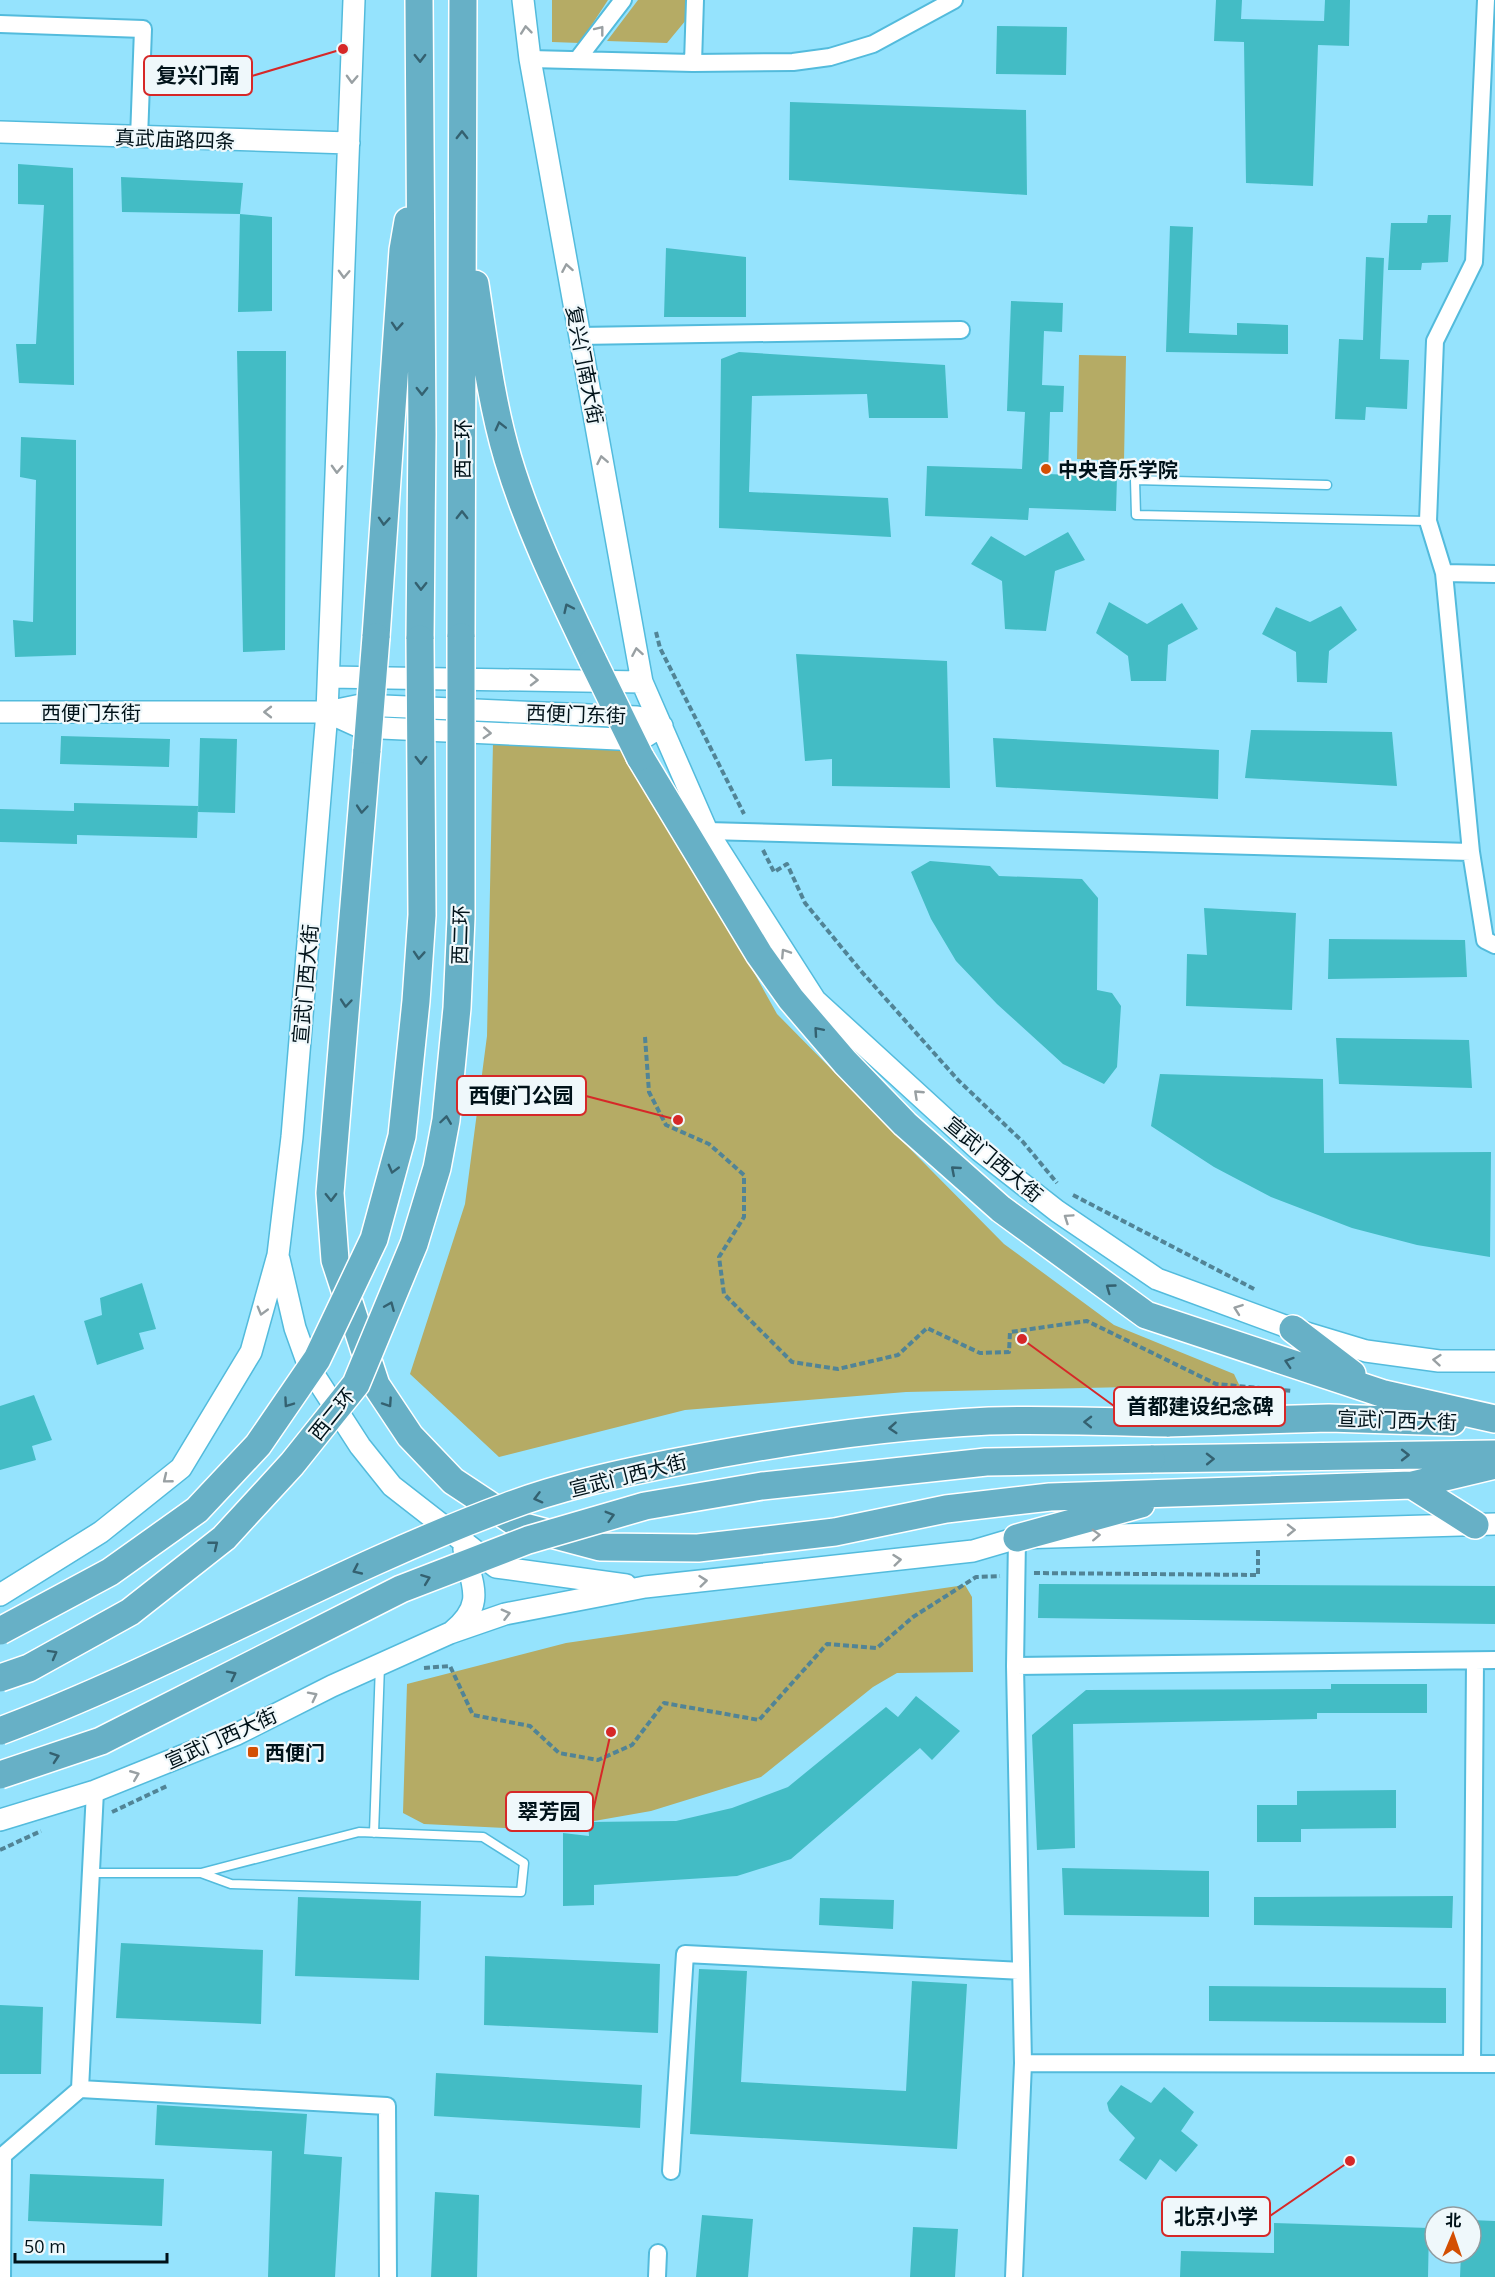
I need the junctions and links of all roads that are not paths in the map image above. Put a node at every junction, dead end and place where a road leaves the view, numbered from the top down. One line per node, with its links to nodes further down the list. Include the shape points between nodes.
1 (354, 0): 15 (street, one-way to 15)
2 (419, 0): 16 (highway, 西二环, one-way to 16)
3 (463, 0): 17 (highway, 西二环, one-way to 3)
4 (524, 0): 10 (street, 复兴门南大街, one-way to 4)
5 (623, 0): 11 (street, one-way to 5)
6 (695, 0): 12 (street)
7 (954, 0): 12 (street, via 852,52 793,62)
8 (1485, 0): 21 (street, via 1474,262 1435,341)
9 (0, 24): 14 (street, via 144,28)
10 (530, 59): 11 (street); 19 (street, 复兴门南大街, one-way to 10)
11 (577, 60): 12 (street)
12 (693, 63)
13 (0, 132): 14 (street, 真武庙路四条)
14 (139, 138): 15 (street, 真武庙路四条)
15 (349, 143): 24 (street, one-way to 24)
16 (421, 143): 40 (highway, one-way to 40, bridge, via 403,250 330,1193 335,1260 376,1385 410,1436 453,1481 521,1526 600,1547 698,1548 835,1532 946,1509 1050,1497); 46 (highway, 西二环, one-way to 46, bridge, via 422,915 402,1136 374,1239 318,1359 258,1445 197,1510 110,1572)
17 (462, 194): 35 (highway, one-way to 17, bridge, via 1146,1315 952,1168 845,1062 791,999 759,954 640,757 554,577 508,460 490,385); 52 (highway, 西二环, one-way to 17, bridge, via 29,1668 130,1612 224,1538 292,1464 356,1384 414,1244 437,1168 446,1120 457,1008 461,918)
18 (961, 330): 19 (street)
19 (579, 336): 25 (street, 复兴门南大街, one-way to 19)
20 (1327, 485): 21 (lane, via 1135,480 1136,515)
21 (1428, 521): 22 (street)
22 (1444, 573): 23 (street); 30 (street)
23 (1495, 574)
24 (329, 677): 25 (street, one-way to 25); 27 (street)
25 (642, 682): 28 (street, 复兴门南大街)
26 (0, 712): 27 (street, 西便门东街, one-way to 26)
27 (327, 712): 28 (street, 西便门东街, via 361,705 637,717); 32 (street, 宣武门西大街, via 292,1137)
28 (662, 726): 29 (street, 宣武门西大街)
29 (707, 831): 30 (street); 33 (street, 宣武门西大街, one-way to 29, via 1157,1279 1057,1211 979,1150 815,1000)
30 (1472, 852): 31 (street, via 1485,940)
31 (1495, 945)
32 (278, 1255): 43 (street, 宣武门西大街, via 302,1351 319,1386 392,1486); 45 (street, 宣武门西大街, one-way to 45, via 250,1352 181,1468 101,1532)
33 (1293, 1329): 34 (street, 宣武门西大街, one-way to 33, via 1439,1361 1366,1351); 35 (highway, via 1337,1365)
34 (1495, 1361)
35 (1384, 1394): 36 (highway)
36 (1495, 1421): 53 (highway, 宣武门西大街, one-way to 53, bridge, via 991,1421 872,1430 757,1446 634,1471 508,1506 387,1556 63,1707)
37 (1495, 1454): 54 (highway, 宣武门西大街, one-way to 37, bridge, via 101,1741 401,1589 528,1540 645,1506 762,1486 986,1462)
38 (1495, 1465): 39 (highway)
39 (1412, 1485): 40 (highway); 41 (highway)
40 (1185, 1492): 42 (highway)
41 (1485, 1525): 42 (street, 宣武门西大街, one-way to 41)
42 (1017, 1538): 44 (street, 宣武门西大街, one-way to 42, via 974,1551); 51 (street)
43 (463, 1540): 44 (street, 宣武门西大街, via 496,1567); 47 (street, via 475,1601 469,1617)
44 (645, 1587): 47 (street, 宣武门西大街, one-way to 44, via 505,1614)
45 (0, 1595)
46 (0, 1631)
47 (450, 1633): 50 (street, 宣武门西大街)
48 (1495, 1660): 49 (street)
49 (1475, 1661): 51 (street); 62 (street)
50 (380, 1664): 55 (street, 宣武门西大街, one-way to 50, via 237,1734); 57 (lane)
51 (1016, 1666): 60 (street)
52 (0, 1678)
53 (0, 1731)
54 (0, 1775)
55 (95, 1791): 56 (street, 宣武门西大街); 59 (street)
56 (0, 1820)
57 (374, 1833): 58 (lane, via 359,1832); 58 (lane, via 483,1837 524,1863 521,1892 231,1884)
58 (201, 1872): 59 (lane)
59 (91, 1873): 64 (street)
60 (1021, 1971): 61 (street); 66 (street, via 685,1954)
61 (1023, 2063): 62 (street); 71 (street)
62 (1472, 2064): 63 (street)
63 (1495, 2064)
64 (80, 2090): 65 (street); 69 (street, via 387,2106)
65 (2, 2158): 68 (street)
66 (671, 2171)
67 (658, 2253): 70 (street)
68 (2, 2277)
69 (388, 2277)
70 (657, 2277)
71 (1014, 2277)

